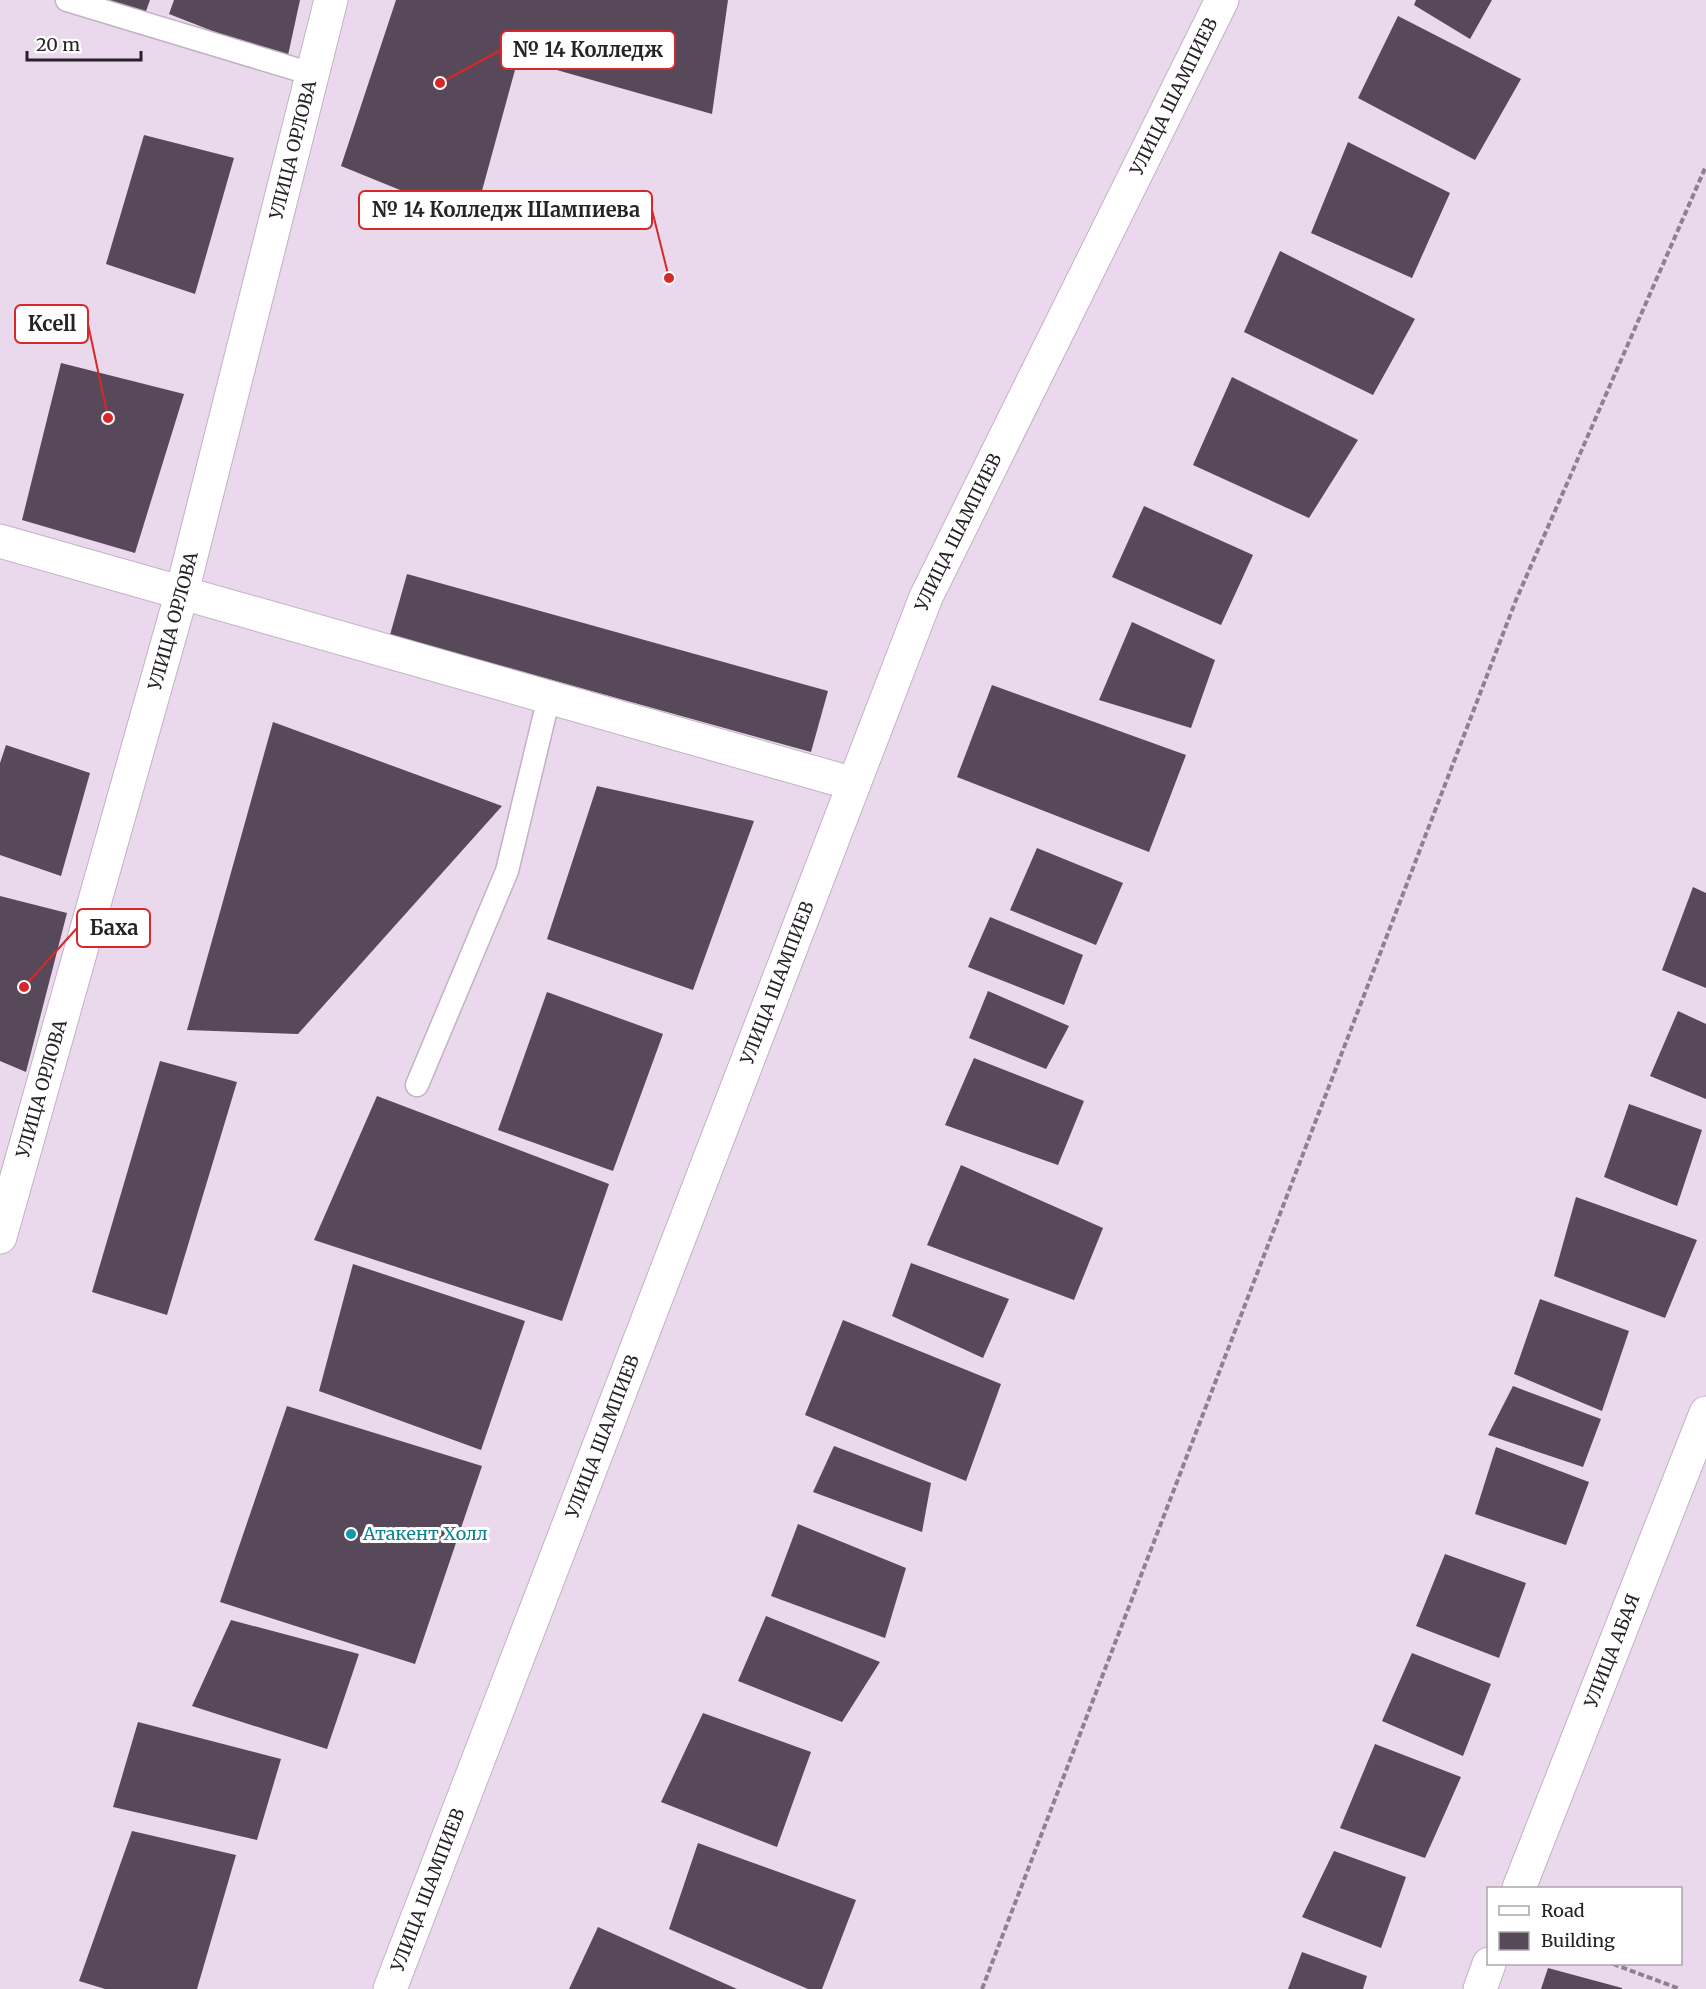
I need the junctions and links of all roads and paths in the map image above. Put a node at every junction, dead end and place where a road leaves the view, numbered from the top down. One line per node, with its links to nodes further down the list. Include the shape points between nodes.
1 (67, 0): 4 (lane)
2 (331, 0): 4 (street, УЛИЦА ОРЛОВА)
3 (1222, 0): 9 (street, УЛИЦА ШАМПИЕВ, via 926,597)
4 (312, 74): 7 (street, УЛИЦА ОРЛОВА)
5 (1706, 166): 17 (path, via 1516,600)
6 (0, 541): 7 (street)
7 (182, 592): 8 (street); 11 (street, УЛИЦА ОРЛОВА)
8 (549, 697): 9 (street); 10 (lane, via 507,871)
9 (854, 784): 16 (street, УЛИЦА ШАМПИЕВ)
10 (417, 1085)
11 (0, 1237)
12 (1706, 1413): 13 (street, УЛИЦА АБАЯ)
13 (1519, 1887)
14 (1489, 1965): 18 (street)
15 (1616, 1965): 19 (path)
16 (390, 1989)
17 (982, 1989)
18 (1479, 1989)
19 (1680, 1989)

